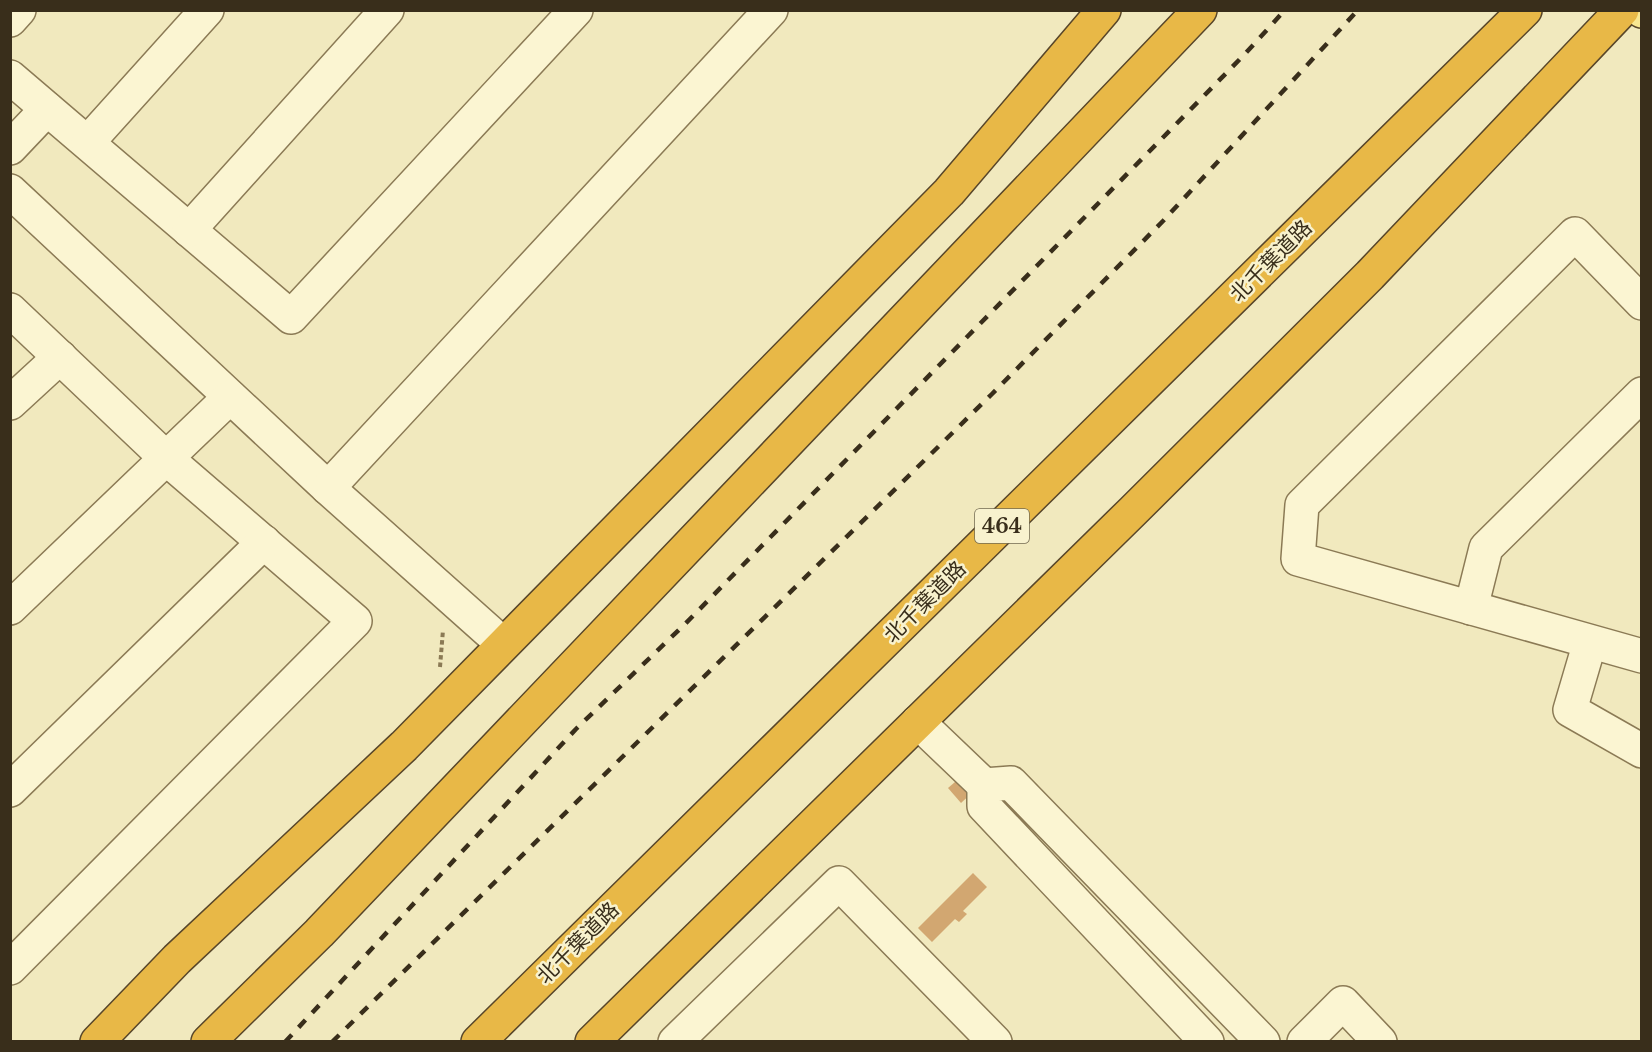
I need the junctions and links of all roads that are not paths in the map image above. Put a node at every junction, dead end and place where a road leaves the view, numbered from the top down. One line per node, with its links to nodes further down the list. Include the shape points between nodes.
1 (19, 10): 10 (street)
2 (207, 10): 13 (street)
3 (387, 10): 16 (street)
4 (576, 10): 16 (street, via 291,317)
5 (771, 10): 24 (street)
6 (1104, 10): 29 (highway, via 949,192)
7 (1200, 10): 37 (highway, via 319,933)
8 (1525, 10): 38 (highway, 北千葉道路 / 464)
9 (1622, 10): 31 (highway, via 1362,283)
10 (10, 20)
11 (10, 77): 12 (street)
12 (47, 110): 13 (street); 14 (street)
13 (88, 142): 16 (street)
14 (10, 148)
15 (10, 191): 21 (street)
16 (189, 230)
17 (1641, 303): 27 (street, via 1575,234 1302,505 1298,559)
18 (10, 310): 19 (street)
19 (60, 357): 22 (street); 23 (street)
20 (1641, 394): 27 (street, via 1486,548)
21 (230, 397): 23 (street); 24 (street)
22 (10, 403)
23 (167, 459): 25 (street); 26 (street)
24 (328, 488): 29 (street)
25 (264, 542): 34 (street); 35 (street, via 355,621)
26 (10, 608)
27 (1471, 608): 28 (street)
28 (1590, 642): 30 (street); 32 (street, via 1570,710)
29 (502, 644): 36 (highway, via 404,746 177,959)
30 (1641, 656)
31 (918, 722): 33 (street); 39 (highway)
32 (1641, 751)
33 (984, 785): 42 (street, via 984,806); 43 (street, via 1011,783)
34 (10, 790)
35 (10, 968)
36 (98, 1041)
37 (208, 1041)
38 (478, 1041)
39 (592, 1041)
40 (675, 1041): 41 (street, via 839,883)
41 (995, 1041)
42 (1207, 1041)
43 (1263, 1041)
44 (1304, 1041): 45 (street, via 1342,1003)
45 (1380, 1041)

